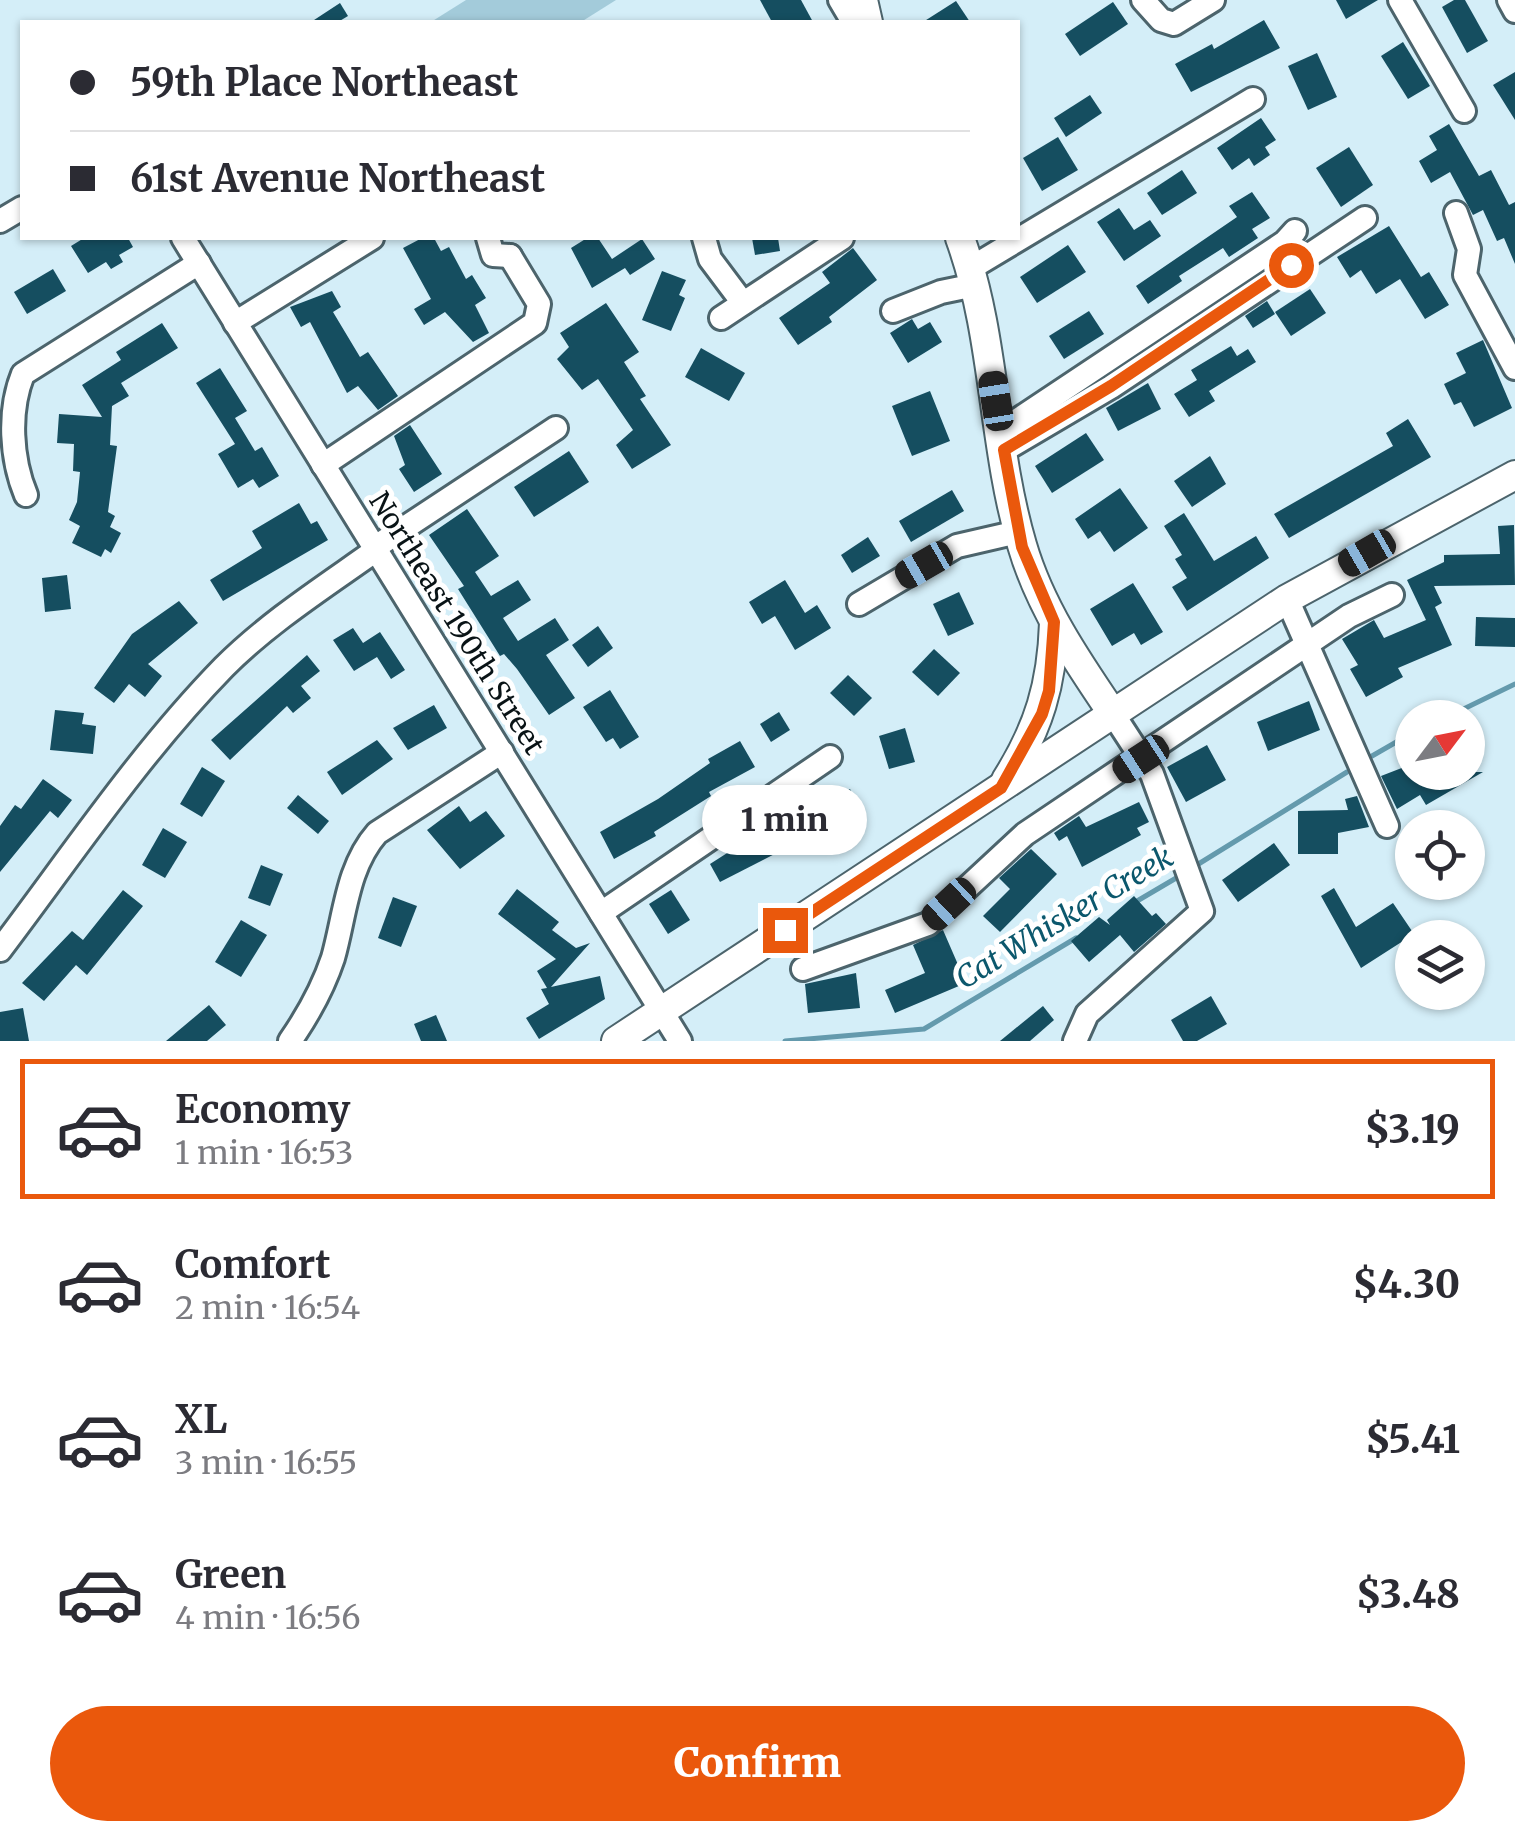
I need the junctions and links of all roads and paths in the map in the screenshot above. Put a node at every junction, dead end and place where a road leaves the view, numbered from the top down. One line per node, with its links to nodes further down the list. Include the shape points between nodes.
1 (1143, 0): 2 (street, via 1174,24)
2 (1213, 0)
3 (1400, 0): 7 (street)
4 (1509, 0): 5 (street)
5 (1515, 11)
6 (1253, 99): 19 (street)
7 (1464, 110)
8 (1456, 214): 24 (street, via 1469,249 1465,275)
9 (1365, 218): 26 (street, via 1111,386)
10 (1295, 231): 26 (street)
11 (184, 240): 18 (street, Northeast 190th Street)
12 (369, 240): 23 (street)
13 (489, 240): 17 (street, via 493,255)
14 (705, 240): 20 (street)
15 (839, 240): 20 (street)
16 (961, 240): 19 (main road)
17 (513, 247): 27 (street, via 540,304 535,323)
18 (198, 263): 23 (street, Northeast 190th Street); 29 (street, via 23,374 16,393 14,467)
19 (973, 276): 21 (street); 26 (main road)
20 (744, 303): 22 (street)
21 (893, 311)
22 (721, 318)
23 (235, 323): 27 (street, Northeast 190th Street)
24 (1515, 368)
25 (556, 428): 31 (street)
26 (1002, 440): 30 (main road)
27 (324, 465): 31 (street, Northeast 190th Street)
28 (1515, 474): 33 (main road)
29 (26, 495)
30 (1018, 532): 34 (street, via 957,546); 35 (main road)
31 (375, 549): 38 (street, Northeast 190th Street); 44 (street, via 226,665 168,729)
32 (1392, 596): 36 (street)
33 (1287, 599): 36 (street); 37 (main road)
34 (859, 604)
35 (1054, 622): 37 (main road); 41 (main road, via 1042,714)
36 (1308, 645): 40 (street); 42 (street)
37 (1113, 714): 40 (street); 41 (main road)
38 (502, 752): 43 (street, Northeast 190th Street); 47 (street, via 366,845 332,961)
39 (830, 757): 43 (street)
40 (1141, 759): 45 (street, via 1025,834 928,924); 50 (street, via 1168,810 1202,911 1087,1014)
41 (1001, 788): 46 (main road)
42 (1387, 826)
43 (601, 913): 46 (street, Northeast 190th Street)
44 (0, 950)
45 (803, 969)
46 (662, 1010): 48 (main road); 49 (street, Northeast 190th Street)
47 (290, 1041)
48 (616, 1041)
49 (680, 1041)
50 (1075, 1041)

